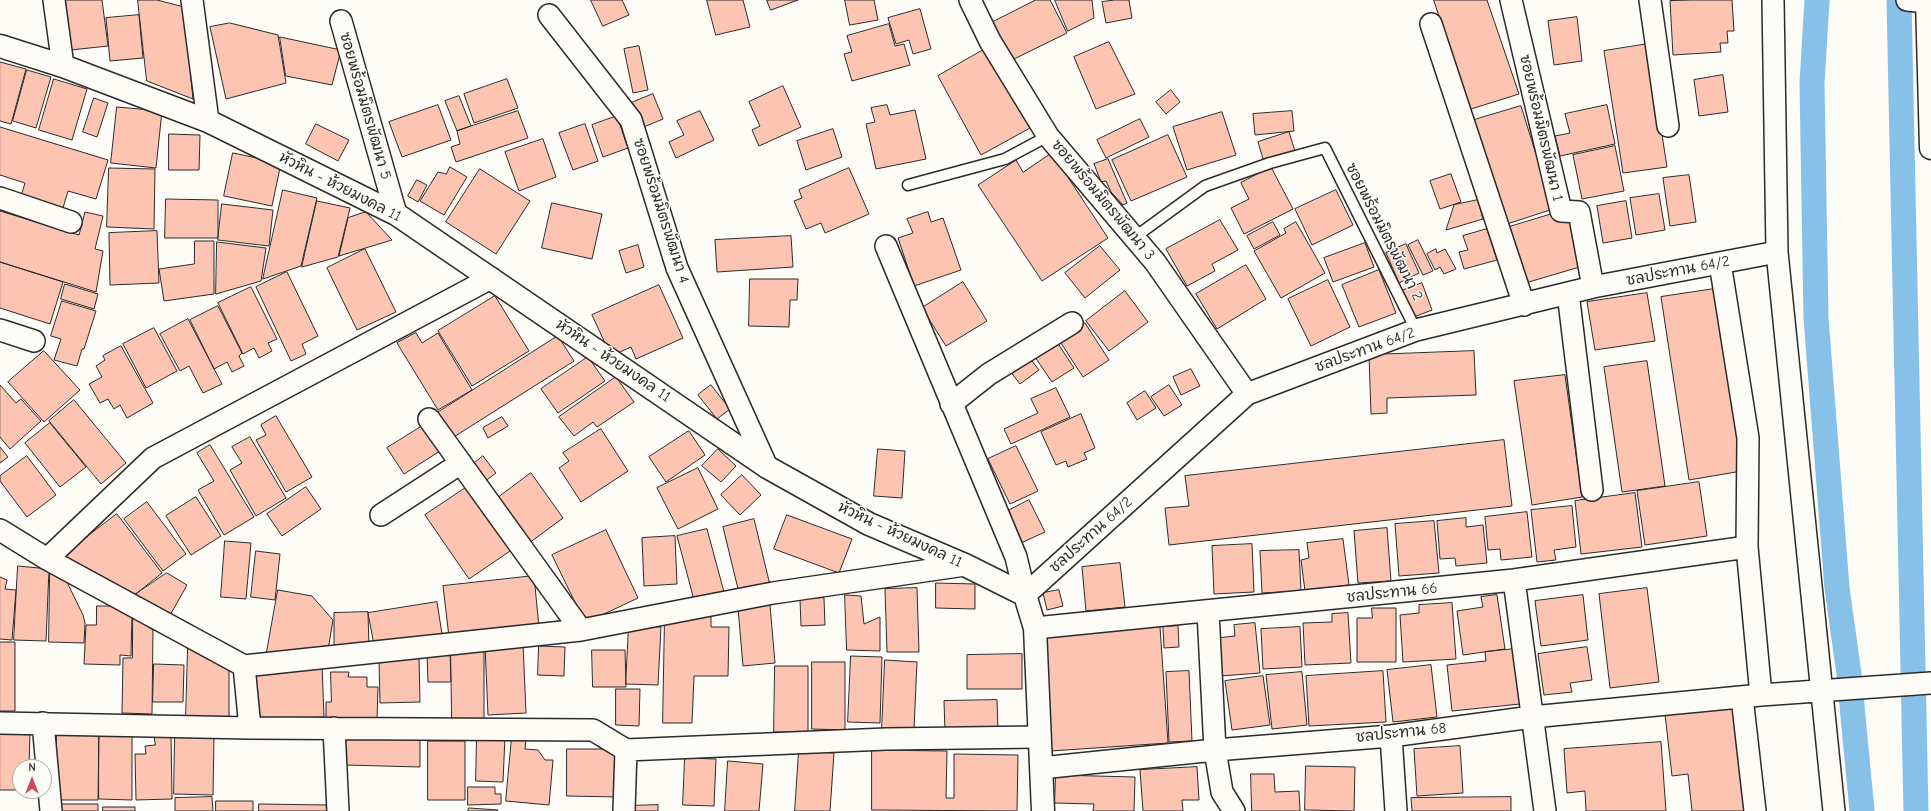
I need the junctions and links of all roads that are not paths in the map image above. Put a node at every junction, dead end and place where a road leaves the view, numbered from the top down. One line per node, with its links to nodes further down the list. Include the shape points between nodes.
1 (54, 0): 12 (street)
2 (192, 0): 13 (street)
3 (970, 0): 15 (street, ซอยพร้อมมิตรพัฒนา 3, via 990,40)
4 (1511, 0): 26 (street, ซอยพร้อมมิตรพัฒนา 1, via 1561,211 1579,212)
5 (1650, 0): 14 (street)
6 (1774, 0): 23 (street)
7 (1921, 1): 16 (street)
8 (549, 15): 37 (street, ซอยพร้อมมิตรพัฒนา 4, via 631,120 677,268)
9 (341, 21): 19 (street, ซอยพร้อมมิตรพัฒนา 5)
10 (1431, 24): 28 (street)
11 (0, 46): 12 (street, หัวหิน - ห้วยมงคล 11)
12 (63, 66): 13 (street, หัวหิน - ห้วยมงคล 11)
13 (208, 121): 19 (street, หัวหิน - ห้วยมงคล 11)
14 (1668, 126)
15 (1048, 136): 17 (lane, via 1005,159); 21 (street, ซอยพร้อมมิตรพัฒนา 3)
16 (1931, 148)
17 (908, 185)
18 (0, 198): 20 (street)
19 (396, 214): 25 (street, หัวหิน - ห้วยมงคล 11)
20 (71, 222)
21 (1135, 237): 31 (lane, ซอยพร้อมมิตรพัฒนา 2, via 1205,186 1270,163 1325,148); 33 (street, ซอยพร้อมมิตรพัฒนา 3)
22 (886, 246): 34 (street)
23 (1777, 252): 24 (street, ชลประทาน 64/2); 51 (street)
24 (1720, 263): 26 (street, ชลประทาน 64/2); 41 (street, via 1748,438)
25 (491, 278): 37 (street, หัวหิน - ห้วยมงคล 11); 42 (street, via 153,458)
26 (1593, 287): 27 (street, ชลประทาน 64/2)
27 (1568, 293): 28 (street, ชลประทาน 64/2); 38 (street)
28 (1524, 305): 31 (street, ชลประทาน 64/2)
29 (1072, 323): 34 (street, via 988,374)
30 (0, 330): 32 (street)
31 (1416, 330): 33 (street, ชลประทาน 64/2)
32 (34, 341)
33 (1247, 394): 45 (street, ชลประทาน 64/2)
34 (951, 404): 45 (street, via 1016,557)
35 (429, 420): 36 (street)
36 (461, 463): 39 (street); 48 (street)
37 (767, 467): 43 (street, หัวหิน - ห้วยมงคล 11, via 869,524)
38 (1592, 490)
39 (381, 515)
40 (0, 530): 42 (street)
41 (1747, 547): 44 (street, ชลประทาน 66); 52 (street)
42 (47, 559): 49 (street)
43 (965, 565): 45 (street, หัวหิน - ห้วยมงคล 11); 48 (street, via 773,593)
44 (1514, 580): 46 (street, ชลประทาน 66); 53 (street)
45 (1025, 595): 47 (street)
46 (1208, 612): 47 (street, ชลประทาน 66); 61 (street)
47 (1034, 628): 59 (street)
48 (582, 630): 49 (street)
49 (244, 666): 56 (street)
50 (1931, 683): 51 (street, ชลประทาน 68)
51 (1820, 690): 52 (street, ชลประทาน 68); 71 (street)
52 (1751, 696): 53 (street, ชลประทาน 68); 70 (street)
53 (1532, 717): 58 (street, ชลประทาน 68); 69 (street)
54 (0, 723): 55 (street)
55 (43, 723): 56 (street); 63 (street)
56 (250, 728): 57 (street)
57 (334, 728): 60 (street, via 593,730); 64 (street)
58 (1391, 736): 61 (street, ชลประทาน 68); 68 (street)
59 (1039, 737): 60 (street); 62 (street)
60 (626, 750): 65 (street)
61 (1215, 750): 62 (street, ชลประทาน 68); 67 (street, via 1222,792)
62 (1041, 768): 66 (street)
63 (51, 811)
64 (338, 811)
65 (624, 811)
66 (1043, 811)
67 (1234, 811)
68 (1396, 811)
69 (1545, 811)
70 (1755, 811)
71 (1834, 811)

